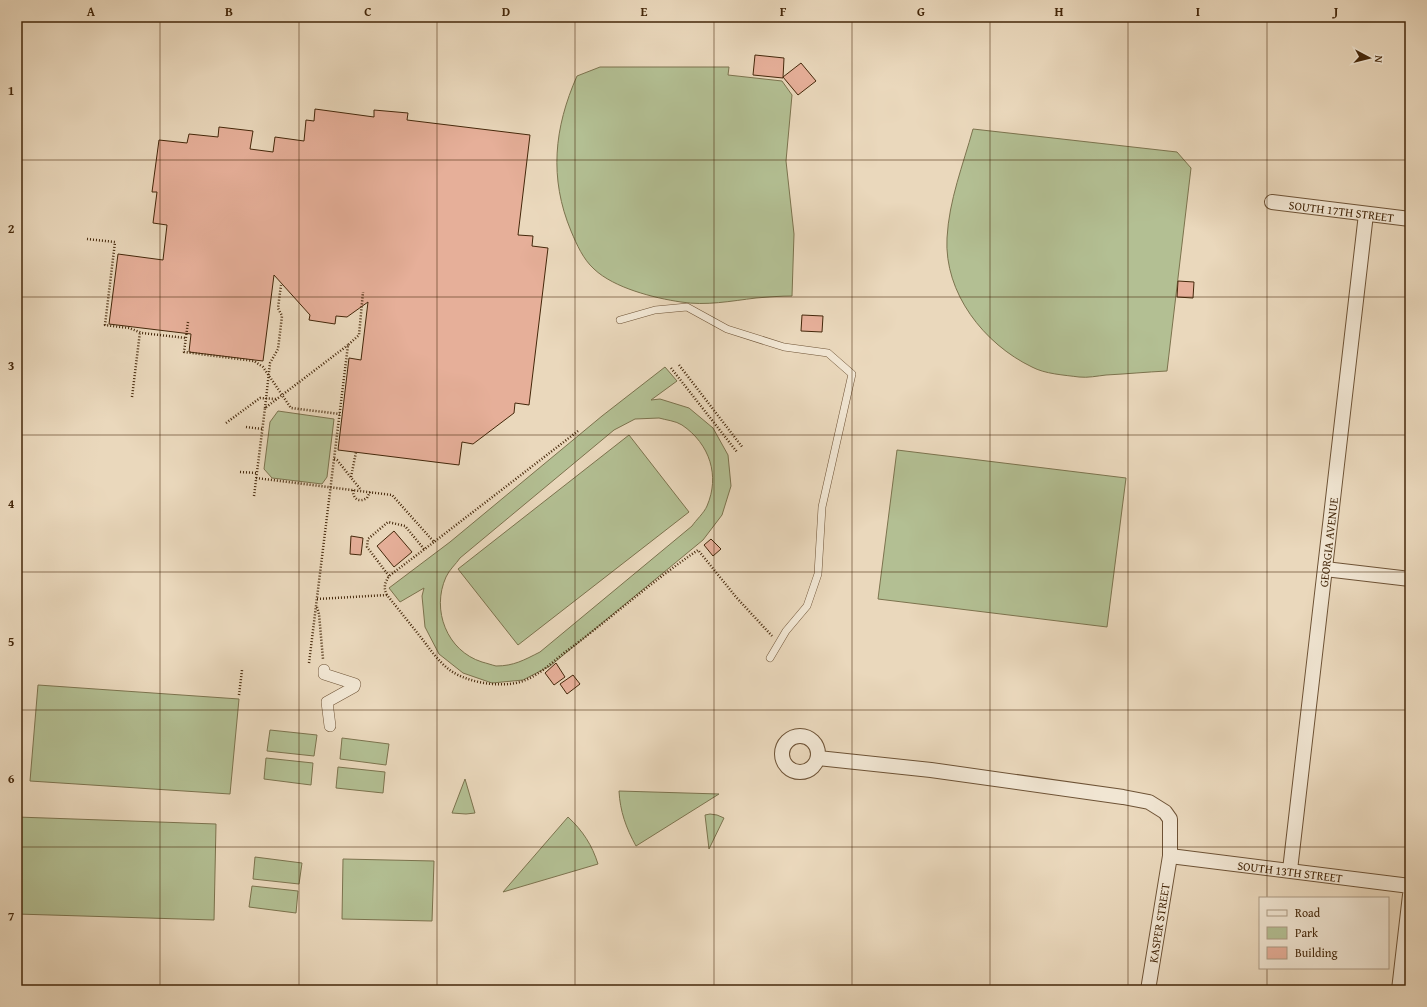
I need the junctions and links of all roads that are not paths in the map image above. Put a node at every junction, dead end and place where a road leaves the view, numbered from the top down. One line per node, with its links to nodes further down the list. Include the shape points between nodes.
1 (1272, 202): 2 (street, SOUTH 17TH STREET)
2 (1366, 214): 3 (street, SOUTH 17TH STREET); 5 (street, GEORGIA AVENUE)
3 (1410, 219)
4 (620, 320): 7 (lane, via 655,310 687,307 727,329 784,346 828,353 852,374 822,507 818,574 807,606 786,631)
5 (1325, 569): 6 (street); 12 (street, GEORGIA AVENUE)
6 (1410, 579)
7 (770, 658)
8 (324, 670): 9 (street, via 324,674 355,684 327,702)
9 (330, 726)
10 (818, 758): 11 (street, KASPER STREET, via 931,770 1149,802 1165,812 1170,819)
11 (1170, 856): 12 (street, SOUTH 13TH STREET); 15 (street, KASPER STREET)
12 (1290, 870): 13 (street, SOUTH 13TH STREET)
13 (1410, 886)
14 (1410, 895): 16 (street)
15 (1148, 990)
16 (1399, 990)

